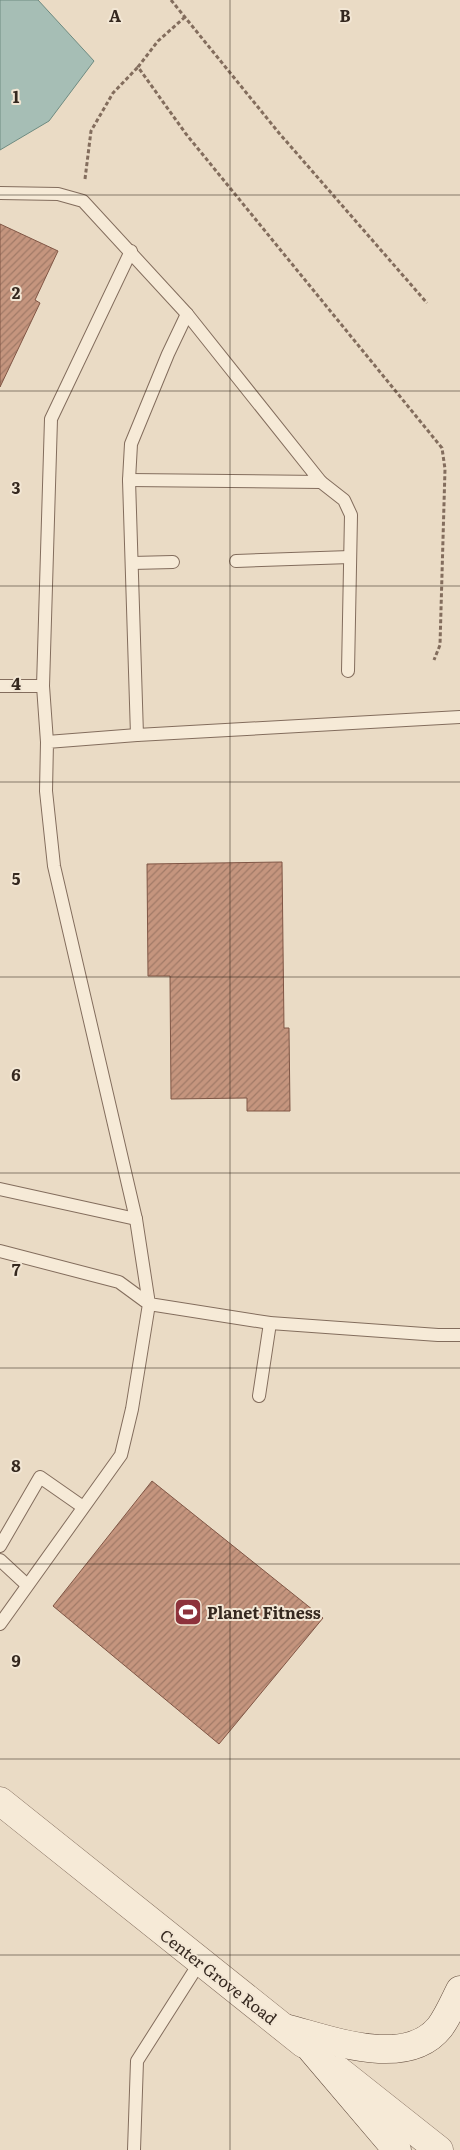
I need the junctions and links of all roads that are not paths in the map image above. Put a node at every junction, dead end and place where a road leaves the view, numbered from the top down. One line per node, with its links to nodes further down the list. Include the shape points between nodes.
1 (0, 193): 2 (lane, via 58,194 83,201)
2 (131, 251): 3 (lane); 12 (lane, via 51,419)
3 (187, 314): 4 (lane, via 131,444); 5 (lane)
4 (129, 480): 5 (lane); 9 (lane)
5 (321, 482): 6 (lane, via 344,500 350,515)
6 (350, 557): 7 (lane); 10 (lane)
7 (236, 561)
8 (173, 562): 9 (lane)
9 (132, 563): 14 (lane)
10 (348, 671)
11 (0, 686): 12 (lane)
12 (43, 686): 15 (lane)
13 (460, 717): 14 (lane)
14 (137, 735): 15 (lane)
15 (47, 742): 17 (lane, via 46,791 54,866)
16 (0, 1189): 17 (lane)
17 (136, 1219): 19 (lane)
18 (0, 1251): 19 (lane, via 119,1282)
19 (149, 1304): 20 (lane); 23 (lane, via 121,1455)
20 (270, 1323): 21 (lane); 22 (lane)
21 (460, 1335)
22 (258, 1396)
23 (83, 1507): 24 (lane, via 40,1476); 26 (lane)
24 (0, 1546)
25 (0, 1560): 26 (lane)
26 (27, 1585): 27 (lane)
27 (0, 1624)
28 (0, 1800): 29 (street, Center Grove Road)
29 (200, 1962): 31 (street, Center Grove Road); 33 (lane, via 137,2061)
30 (460, 1990): 31 (street, via 440,2027 420,2044 400,2050 366,2048)
31 (285, 2028): 32 (street, Center Grove Road)
32 (312, 2050): 34 (street); 35 (street, Center Grove Road)
33 (134, 2150)
34 (397, 2150)
35 (439, 2150)

